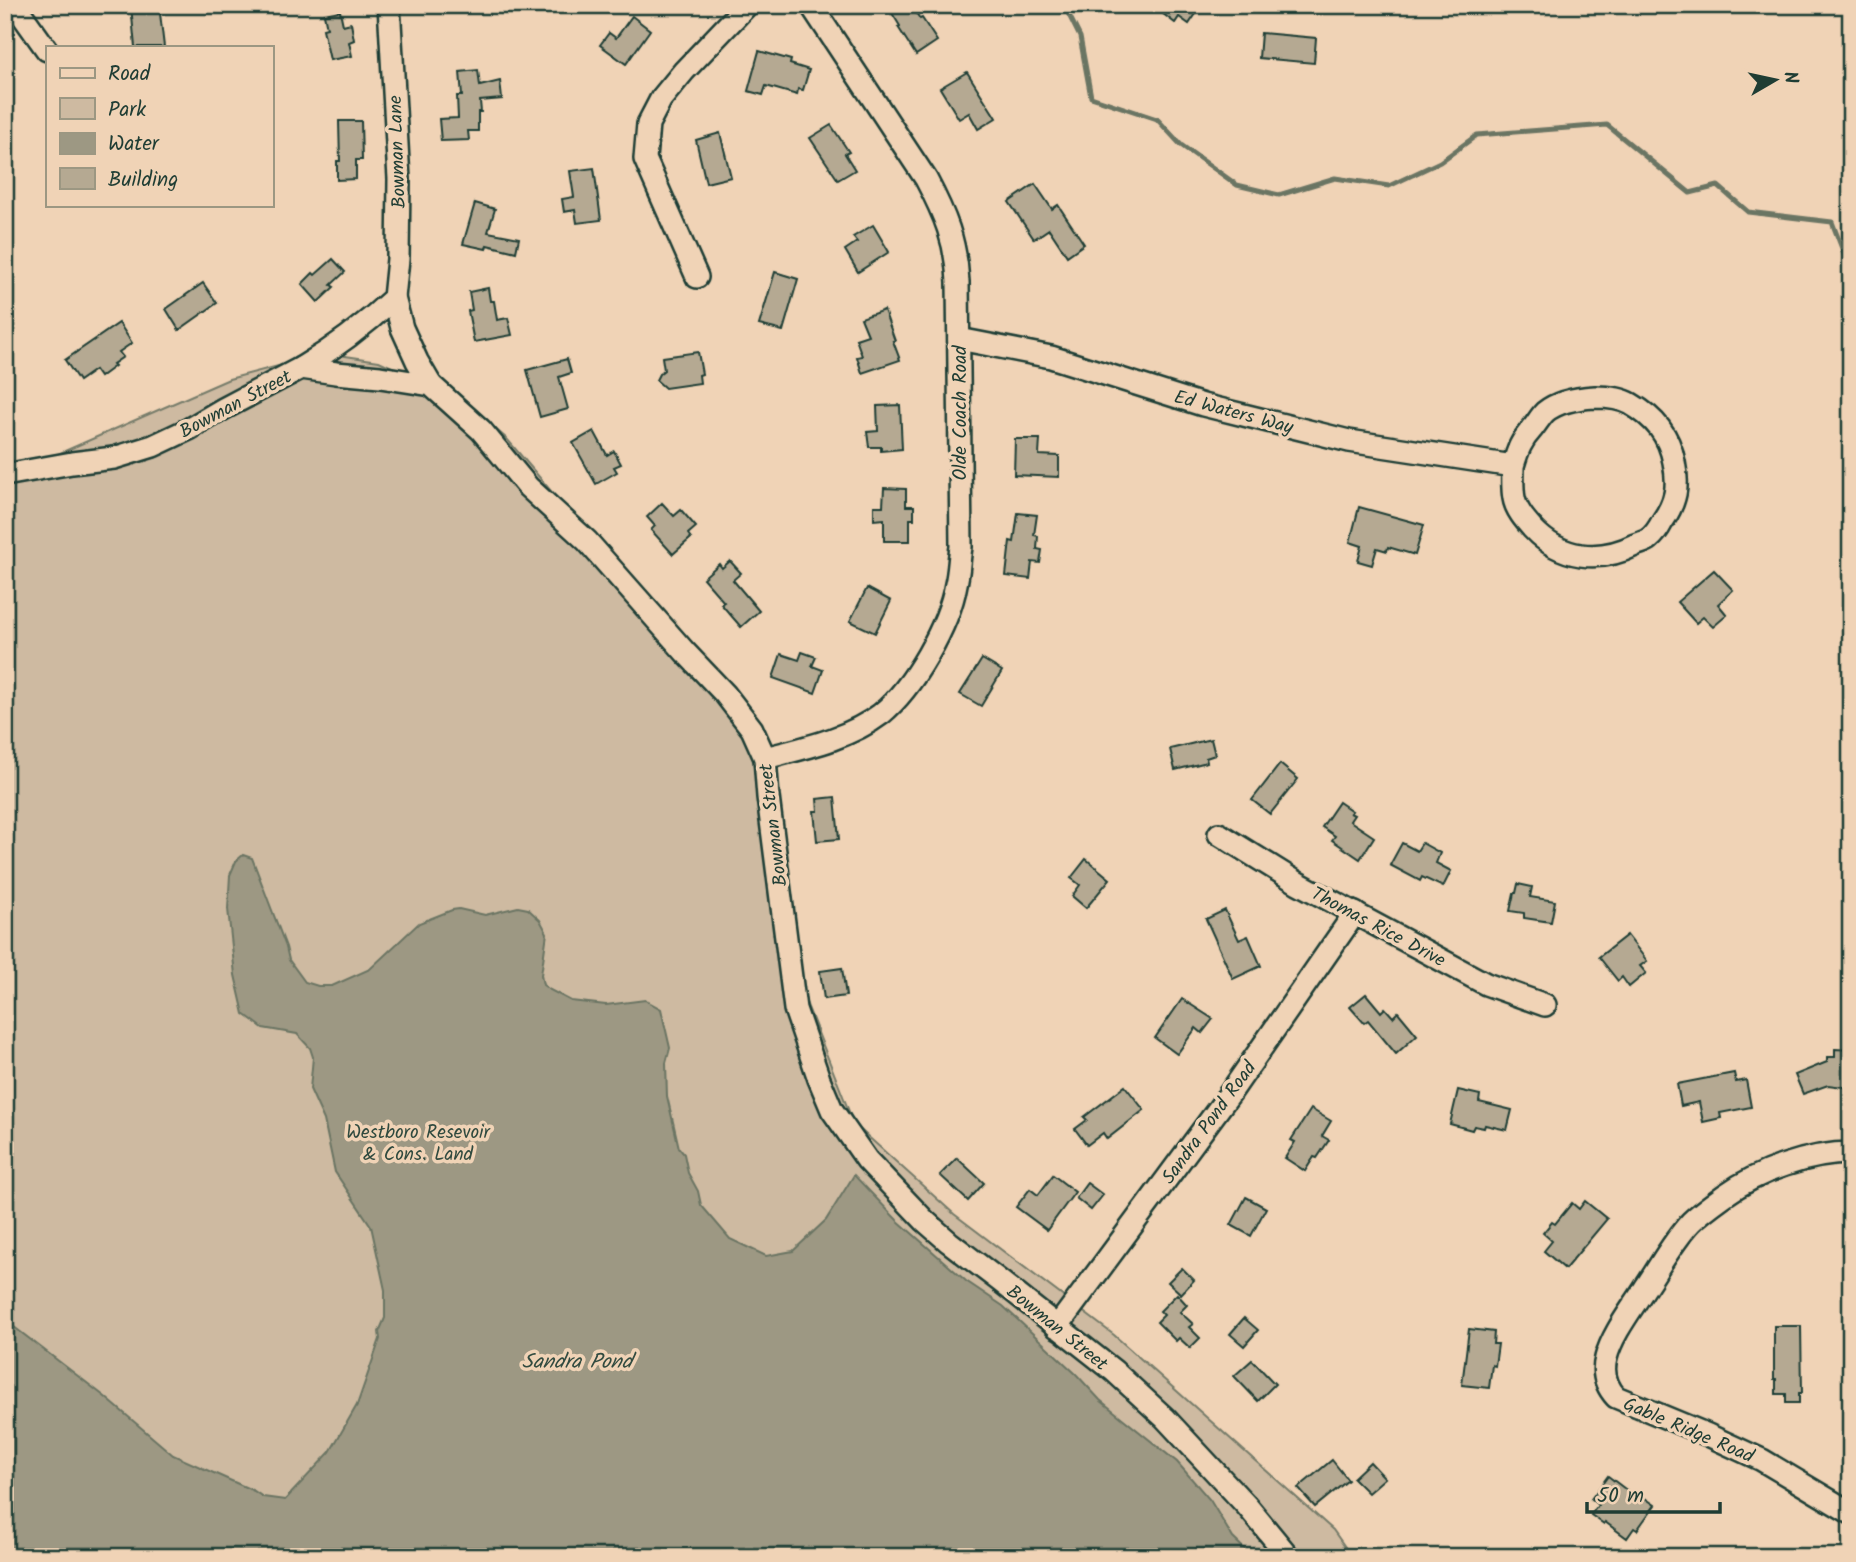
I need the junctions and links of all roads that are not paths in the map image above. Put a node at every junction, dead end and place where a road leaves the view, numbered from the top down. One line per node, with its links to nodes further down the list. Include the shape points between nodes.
1 (15, 5): 5 (street)
2 (389, 5): 7 (street, Bowman Lane, via 399,179)
3 (747, 5): 6 (street, via 684,71 648,124 645,159)
4 (811, 5): 8 (street, Olde Coach Road, via 941,208 957,258)
5 (46, 49)
6 (697, 277)
7 (394, 298): 9 (street, via 329,352); 10 (street, Bowman Lane, via 402,328)
8 (959, 339): 11 (street, Ed Waters Way, via 1051,357 1203,405 1349,441); 13 (street, Olde Coach Road, via 961,547 946,620 908,686 881,714 831,740)
9 (301, 368): 10 (street, Bowman Street); 12 (street, Bowman Street, via 153,446 114,458)
10 (431, 385): 13 (street, Bowman Street, via 481,430 528,486 587,541 725,694 752,730)
11 (1513, 466): 11 (street, via 1514,498 1528,523 1563,551 1584,556 1623,552 1649,540 1674,503 1675,468 1664,436 1654,420 1614,398 1571,400 1548,410 1524,437)
12 (5, 475)
13 (765, 758): 18 (street, Bowman Street, via 795,1009 832,1111 867,1160 925,1221)
14 (1219, 834): 15 (street, Thomas Rice Drive)
15 (1355, 913): 16 (street, Thomas Rice Drive, via 1486,984); 18 (street, Sandra Pond Road, via 1231,1092)
16 (1545, 1005)
17 (1851, 1153): 19 (street, Gable Ridge Road, via 1807,1159 1765,1173 1692,1221 1620,1327 1606,1358 1607,1387 1616,1398 1762,1460)
18 (1057, 1328): 20 (street, Bowman Street, via 1165,1418)
19 (1851, 1513)
20 (1289, 1557)

